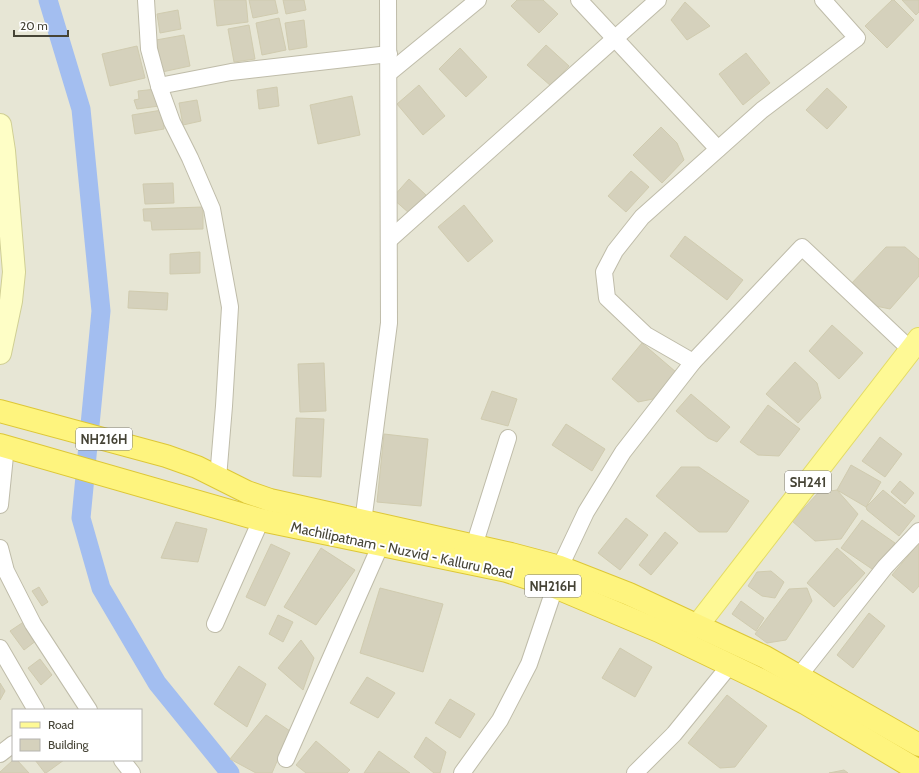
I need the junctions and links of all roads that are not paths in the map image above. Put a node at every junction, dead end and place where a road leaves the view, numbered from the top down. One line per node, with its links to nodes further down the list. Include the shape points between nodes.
1 (146, 0): 10 (street, via 149,49)
2 (388, 0): 8 (street)
3 (478, 0): 9 (street)
4 (579, 0): 7 (street)
5 (658, 0): 7 (street)
6 (823, 0): 12 (street, via 857,38 762,110)
7 (615, 39): 12 (street); 14 (street)
8 (389, 54): 9 (street); 10 (street, via 230,72)
9 (389, 73): 14 (street)
10 (158, 86): 22 (street, via 212,209 230,307)
11 (0, 125): 13 (main road)
12 (718, 149): 18 (street, via 642,217 615,251 604,272 607,298 646,335)
13 (2, 155): 15 (main road)
14 (389, 240): 25 (street, via 389,323)
15 (7, 267): 17 (main road, via 11,301)
16 (915, 344): 18 (street, via 802,247); 32 (main road, SH241)
17 (0, 353)
18 (693, 362): 30 (street, via 623,452 586,512)
19 (0, 411): 22 (highway, Machilipatnam - Nuzvid - Kalluru Road / NH216H, via 166,456)
20 (508, 438): 28 (street)
21 (3, 445): 23 (street); 24 (highway, Machilipatnam - Nuzvid - Kalluru Road / NH216H)
22 (218, 478): 25 (highway, Machilipatnam - Nuzvid - Kalluru Road / NH216H, via 270,500)
23 (0, 505)
24 (261, 520): 27 (highway, Machilipatnam - Nuzvid - Kalluru Road / NH216H); 31 (street)
25 (363, 522): 28 (highway, Machilipatnam - Nuzvid - Kalluru Road / NH216H)
26 (919, 531): 35 (street, via 886,567)
27 (381, 544): 30 (highway, Machilipatnam - Nuzvid - Kalluru Road / NH216H, via 507,571); 41 (street)
28 (474, 546): 30 (highway, Machilipatnam - Nuzvid - Kalluru Road / NH216H)
29 (0, 548): 37 (street, via 6,571 33,624)
30 (557, 577): 32 (highway, Machilipatnam - Nuzvid - Kalluru Road / NH216H, via 629,594); 34 (highway, Machilipatnam - Nuzvid - Kalluru Road / NH216H); 45 (street, via 529,664 500,720)
31 (215, 624)
32 (697, 626): 35 (highway, Machilipatnam - Nuzvid - Kalluru Road / NH216H, via 765,656)
33 (0, 648): 36 (street)
34 (730, 665): 43 (highway, Machilipatnam - Nuzvid - Kalluru Road / NH216H, via 805,703); 46 (street, via 674,734)
35 (799, 676): 39 (highway, Machilipatnam - Nuzvid - Kalluru Road / NH216H)
36 (35, 709)
37 (88, 709)
38 (12, 745): 40 (street)
39 (919, 745)
40 (0, 754)
41 (286, 759)
42 (123, 761): 44 (street)
43 (906, 768)
44 (132, 773)
45 (462, 773)
46 (635, 773)

